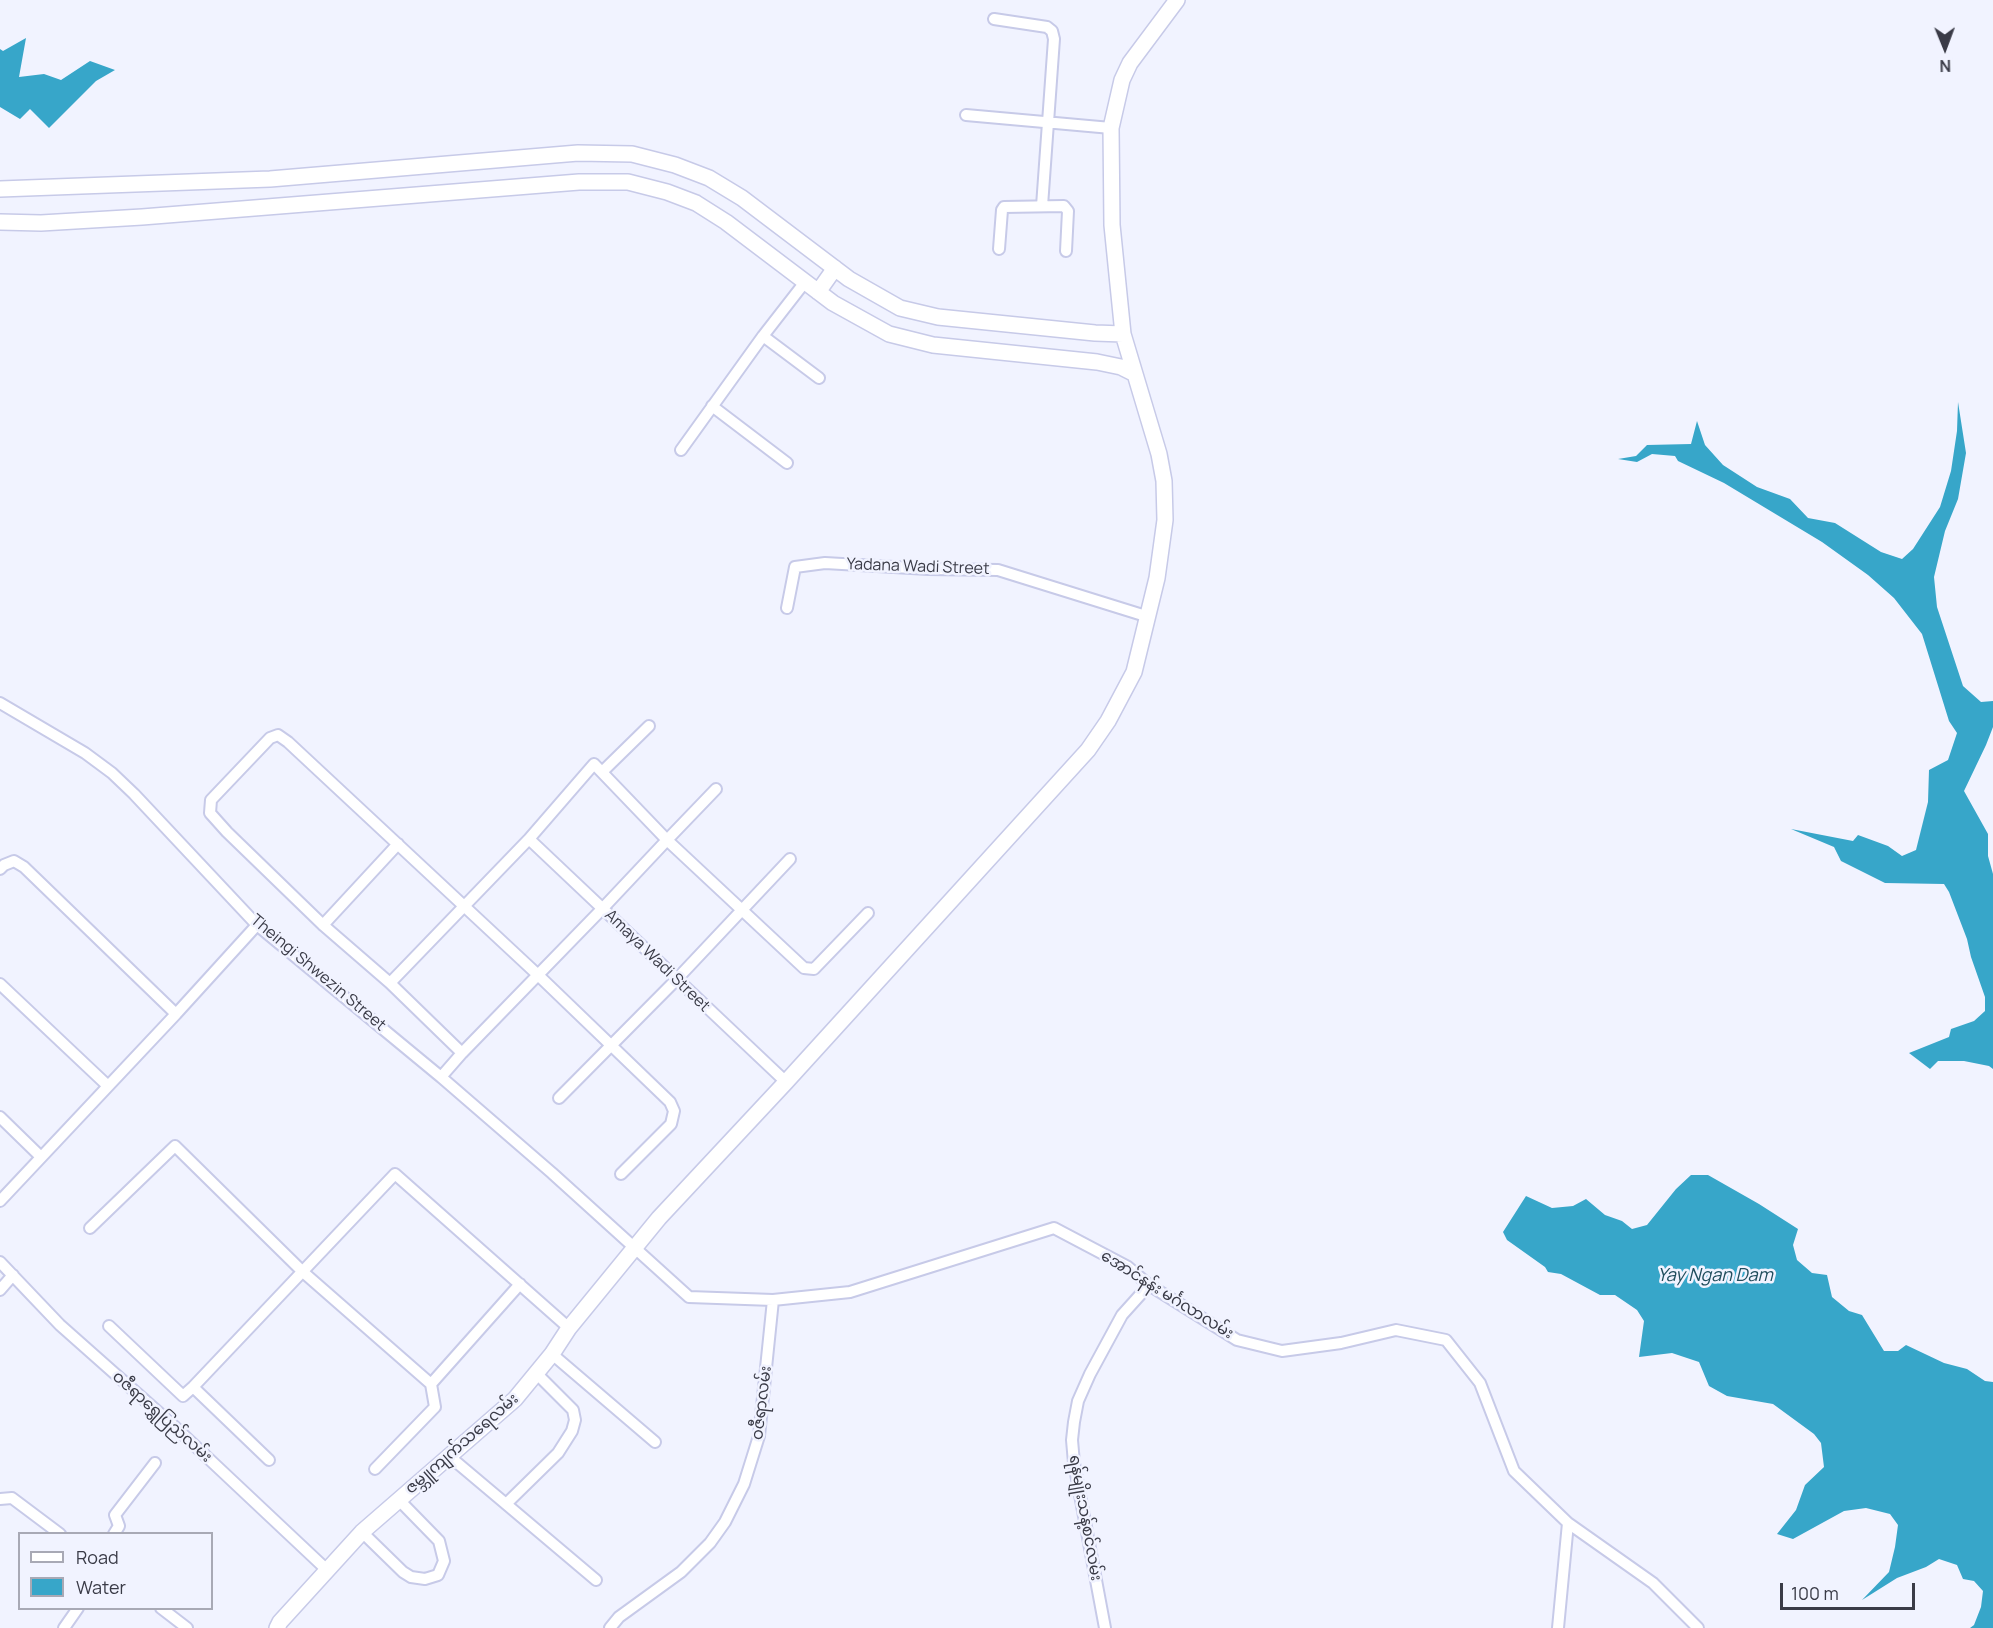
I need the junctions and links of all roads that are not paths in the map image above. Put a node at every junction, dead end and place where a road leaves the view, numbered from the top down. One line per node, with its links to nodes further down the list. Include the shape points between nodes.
1 (1177, 0): 5 (street, ဇမ္ဘူကျက်သရေလမ်း, via 1130,63)
2 (994, 19): 4 (street, via 1052,31)
3 (966, 115): 4 (street)
4 (1047, 122): 5 (street); 7 (street)
5 (1111, 128): 14 (street, ဇမ္ဘူကျက်သရေလမ်း, via 1112,225)
6 (0, 189): 11 (street, via 270,178 578,153 632,154 709,178)
7 (1042, 206): 9 (street, via 1004,207); 10 (street, via 1067,208)
8 (0, 222): 12 (street, via 142,217 579,182 628,182 696,203)
9 (999, 249)
10 (1066, 251)
11 (835, 268): 13 (street); 14 (street, via 900,308 938,317)
12 (805, 282): 13 (street); 15 (street)
13 (818, 292): 16 (street, via 889,334 933,345 1097,362)
14 (1123, 334): 16 (street, ဇမ္ဘူကျက်သရေလမ်း)
15 (763, 336): 17 (street); 18 (street)
16 (1135, 374): 22 (street, ဇမ္ဘူကျက်သရေလမ်း, via 1164,482 1163,540)
17 (819, 378)
18 (712, 406): 19 (street); 20 (street)
19 (681, 450)
20 (787, 463)
21 (787, 609): 22 (street, Yadana Wadi Street, via 795,567 825,562 998,570)
22 (1149, 617): 46 (street, ဇမ္ဘူကျက်သရေလမ်း, via 1134,672 1088,750)
23 (0, 703): 36 (street, Theingi Shwezin Street, via 112,773)
24 (650, 726): 25 (street)
25 (602, 772): 27 (street, via 594,764); 28 (street)
26 (716, 789): 28 (street)
27 (529, 839): 32 (street); 33 (street, Amaya Wadi Street)
28 (668, 840): 33 (street); 34 (street)
29 (398, 844): 32 (street); 37 (street); 37 (street, via 278,735 270,738 211,800 210,813 227,832)
30 (790, 859): 34 (street)
31 (0, 869): 42 (street, via 14,861 24,867)
32 (464, 905): 38 (street); 40 (street)
33 (603, 908): 38 (street); 39 (street, Amaya Wadi Street)
34 (742, 910): 35 (street, via 809,970); 39 (street)
35 (868, 913)
36 (257, 925): 42 (street); 45 (street, Theingi Shwezin Street)
37 (323, 925): 40 (street)
38 (538, 975): 43 (street); 44 (street)
39 (676, 980): 43 (street); 46 (street, Amaya Wadi Street)
40 (390, 983): 44 (street)
41 (0, 984): 47 (street)
42 (176, 1014): 47 (street)
43 (611, 1045): 48 (street); 51 (street, via 670,1102 674,1111 671,1124)
44 (462, 1053): 45 (street)
45 (441, 1077): 54 (street, Theingi Shwezin Street)
46 (786, 1082): 54 (street, ဇမ္ဘူကျက်သရေလမ်း)
47 (108, 1086): 50 (street)
48 (558, 1098)
49 (0, 1117): 50 (street)
50 (41, 1157): 52 (street)
51 (621, 1174)
52 (0, 1201)
53 (90, 1228): 56 (street, via 176,1146)
54 (634, 1248): 61 (street, အောင်နန်း မင်္ဂလာလမ်း, via 689,1297); 63 (street, ဇမ္ဘူကျက်သရေလမ်း)
55 (0, 1262): 57 (street, ဝဇီရာရွှေပြည်လမ်း)
56 (303, 1272): 58 (street, via 395,1174); 66 (street); 67 (street)
57 (13, 1275): 60 (street); 80 (street, ဝဇီရာရွှေပြည်လမ်း, via 60,1325)
58 (520, 1284): 63 (street); 66 (street)
59 (1149, 1285): 61 (street, အောင်နန်း မင်္ဂလာလမ်း, via 1128,1267 1054,1228 850,1292); 76 (street, အောင်နန်း မင်္ဂလာလမ်း, via 1237,1340 1282,1351 1396,1330 1446,1340 1479,1383 1514,1471); 88 (street, ရန်မျိုးသန့်စင်လမ်း, via 1122,1315 1090,1374 1074,1422 1074,1463)
60 (0, 1290)
61 (773, 1300): 87 (street, ဝဇီရာလမ်း, via 759,1436 744,1484 710,1543 681,1572 619,1617)
62 (109, 1326): 67 (street, via 183,1396)
63 (569, 1328): 64 (street, ဇမ္ဘူကျက်သရေလမ်း)
64 (552, 1354): 65 (street, ဇမ္ဘူကျက်သရေလမ်း); 68 (street)
65 (537, 1374): 69 (street, ဇမ္ဘူကျက်သရေလမ်း, via 515,1399); 75 (street, via 573,1410 576,1420 558,1453)
66 (431, 1384): 72 (street, via 435,1407)
67 (193, 1387): 70 (street)
68 (655, 1442)
69 (449, 1456): 74 (street, ဇမ္ဘူကျက်သရေလမ်း); 75 (street)
70 (269, 1460)
71 (155, 1463): 78 (street, via 115,1515 119,1526)
72 (375, 1468)
73 (0, 1498): 77 (street, via 12,1498)
74 (398, 1499): 79 (street, ဇမ္ဘူကျက်သရေလမ်း); 79 (street, via 439,1541 444,1561 438,1575 425,1579 411,1577)
75 (506, 1504): 81 (street)
76 (1568, 1523): 89 (street); 90 (street, အောင်နန်း မင်္ဂလာလမ်း, via 1653,1583)
77 (59, 1532)
78 (115, 1532)
79 (362, 1532): 80 (street, ဇမ္ဘူကျက်သရေလမ်း)
80 (327, 1570): 86 (street, ဇမ္ဘူကျက်သရေလမ်း)
81 (596, 1580)
82 (77, 1610): 84 (street)
83 (164, 1610): 85 (street)
84 (64, 1628)
85 (187, 1628)
86 (277, 1628)
87 (610, 1628)
88 (1105, 1628)
89 (1558, 1628)
90 (1698, 1628)

